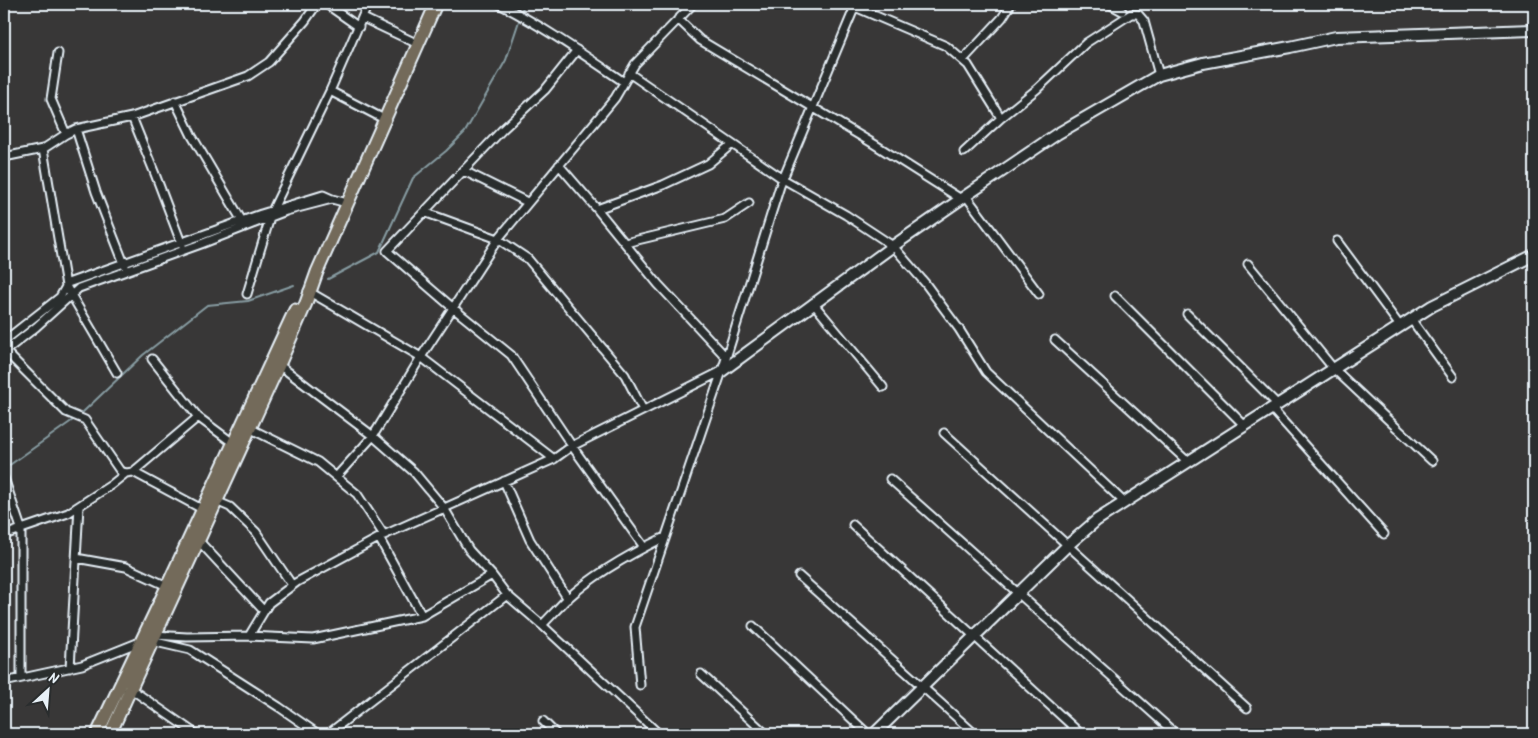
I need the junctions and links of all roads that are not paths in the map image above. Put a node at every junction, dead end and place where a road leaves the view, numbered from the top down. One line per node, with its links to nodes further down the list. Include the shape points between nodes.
1 (317, 4): 23 (street, via 269,62 248,76)
2 (326, 4): 13 (street)
3 (368, 4): 11 (street)
4 (436, 4): 15 (main road)
5 (499, 4): 16 (street)
6 (693, 4): 12 (street)
7 (1011, 4): 18 (street)
8 (1109, 4): 10 (street)
9 (854, 5): 18 (street, via 946,46); 24 (street)
10 (1122, 11)
11 (363, 18): 13 (street); 15 (street)
12 (678, 19): 19 (street); 24 (street, via 700,40)
13 (359, 27): 22 (street)
14 (1534, 30): 20 (street, via 1336,38 1203,63)
15 (418, 44): 27 (main road)
16 (577, 50): 21 (street); 35 (street, via 545,90)
17 (58, 53): 29 (street, via 51,99)
18 (963, 60): 26 (street)
19 (629, 73): 21 (street); 30 (street)
20 (1159, 75): 26 (street, via 1144,21 1138,14 1131,14 1086,42 1037,89); 37 (street, via 1057,134)
21 (624, 82): 34 (street, via 615,98)
22 (330, 91): 27 (street); 43 (street)
23 (175, 101): 25 (street); 44 (street)
24 (813, 108): 36 (street); 37 (street)
25 (132, 117): 28 (street); 47 (street)
26 (1000, 118): 32 (street)
27 (384, 119): 39 (main road)
28 (76, 129): 29 (street); 52 (street, via 96,192)
29 (66, 134): 31 (street)
30 (732, 144): 36 (street); 41 (street, via 708,164 663,185)
31 (43, 149): 33 (street); 55 (street)
32 (964, 152)
33 (4, 157)
34 (559, 165): 38 (street); 41 (street)
35 (464, 171): 38 (street); 42 (street)
36 (783, 179): 49 (street); 71 (street)
37 (963, 197): 49 (street); 58 (street)
38 (527, 202): 45 (street)
39 (347, 203): 43 (street, via 332,199); 56 (main road)
40 (749, 203): 48 (street, via 725,219)
41 (597, 209): 48 (street)
42 (424, 212): 45 (street); 62 (street, via 387,251)
43 (271, 214): 44 (street); 50 (street); 57 (street)
44 (242, 221): 47 (street)
45 (498, 238): 62 (street); 79 (street, via 528,259 624,375)
46 (1337, 241): 65 (street)
47 (181, 242): 50 (street); 52 (street)
48 (625, 243): 71 (street)
49 (893, 246): 61 (street); 96 (street, via 959,328 986,372)
50 (184, 250): 54 (street)
51 (1534, 255): 64 (street)
52 (124, 262): 54 (street); 55 (street, via 68,282)
53 (1248, 264): 73 (street)
54 (127, 271): 59 (street, via 79,288)
55 (66, 286): 59 (street); 67 (street, via 60,296)
56 (307, 291): 69 (street); 72 (main road); 85 (main road, via 301,296)
57 (247, 294)
58 (1039, 294)
59 (71, 296): 68 (street); 75 (street)
60 (1115, 296): 81 (street)
61 (813, 303): 74 (street); 77 (street)
62 (453, 308): 69 (street); 86 (street, via 512,355)
63 (1187, 314): 78 (street)
64 (1411, 319): 65 (street); 76 (street)
65 (1400, 326): 73 (street)
66 (1056, 340): 88 (street)
67 (4, 341)
68 (4, 351): 90 (street, via 66,412 85,420 120,471)
69 (421, 357): 84 (street); 87 (street)
70 (152, 358): 80 (street)
71 (726, 358): 74 (street)
72 (279, 365): 82 (main road); 84 (street)
73 (1333, 368): 78 (street); 89 (street)
74 (722, 371): 79 (street); 105 (street)
75 (117, 373)
76 (1453, 377)
77 (882, 387)
78 (1274, 406): 81 (street); 102 (street)
79 (643, 410): 86 (street)
80 (198, 417): 85 (street); 90 (street)
81 (1244, 425): 88 (street)
82 (249, 428): 91 (street, via 318,462); 95 (main road)
83 (944, 433): 107 (street)
84 (373, 436): 91 (street); 98 (street, via 414,472)
85 (232, 443): 99 (main road)
86 (572, 446): 87 (street); 108 (street)
87 (554, 459): 94 (street)
88 (1187, 461): 96 (street)
89 (1432, 461)
90 (130, 472): 97 (street); 99 (street)
91 (336, 476): 104 (street, via 357,494)
92 (4, 478): 101 (street)
93 (890, 479): 114 (street)
94 (504, 481): 98 (street); 116 (street, via 530,540)
95 (216, 501): 106 (main road); 113 (street, via 230,507 256,532)
96 (1125, 503): 107 (street, via 1097,520)
97 (79, 506): 101 (street, via 68,513); 109 (street)
98 (444, 508): 104 (street); 110 (street, via 469,550)
99 (202, 510): 112 (main road)
100 (853, 525): 122 (street)
101 (21, 528): 103 (street); 126 (street)
102 (1384, 534)
103 (4, 535)
104 (381, 537): 113 (street); 118 (street)
105 (664, 537): 108 (street); 128 (street, via 634,627)
106 (198, 540): 117 (street); 123 (main road)
107 (1068, 545): 114 (street); 132 (street)
108 (644, 547): 116 (street, via 600,574)
109 (76, 558): 112 (street, via 126,567); 124 (street)
110 (492, 575): 115 (street); 118 (street)
111 (799, 576): 129 (street)
112 (167, 586): 123 (main road)
113 (292, 586): 117 (street, via 269,603)
114 (1018, 594): 122 (street); 148 (street)
115 (508, 595): 119 (street); 134 (street)
116 (568, 599): 119 (street)
117 (264, 611): 121 (street)
118 (422, 616): 121 (street, via 313,639)
119 (542, 625): 142 (street)
120 (753, 626): 144 (street)
121 (249, 636): 123 (street)
122 (974, 636): 129 (street); 147 (street)
123 (149, 639): 124 (street); 130 (main road); 131 (main road); 138 (street, via 190,650 280,706)
124 (70, 668): 126 (street)
125 (701, 674): 143 (street)
126 (21, 678): 127 (street)
127 (4, 682)
128 (640, 685)
129 (922, 687): 145 (street); 146 (street)
130 (131, 689): 131 (street); 136 (main road); 137 (street)
131 (116, 696): 135 (main road)
132 (1247, 708)
133 (542, 721): 141 (street)
134 (337, 728): 139 (street); 140 (street)
135 (97, 734)
136 (110, 734)
137 (196, 734)
138 (318, 734)
139 (328, 734)
140 (342, 734)
141 (556, 734)
142 (659, 734)
143 (766, 734)
144 (868, 734)
145 (874, 734)
146 (975, 734)
147 (1081, 734)
148 (1176, 734)

